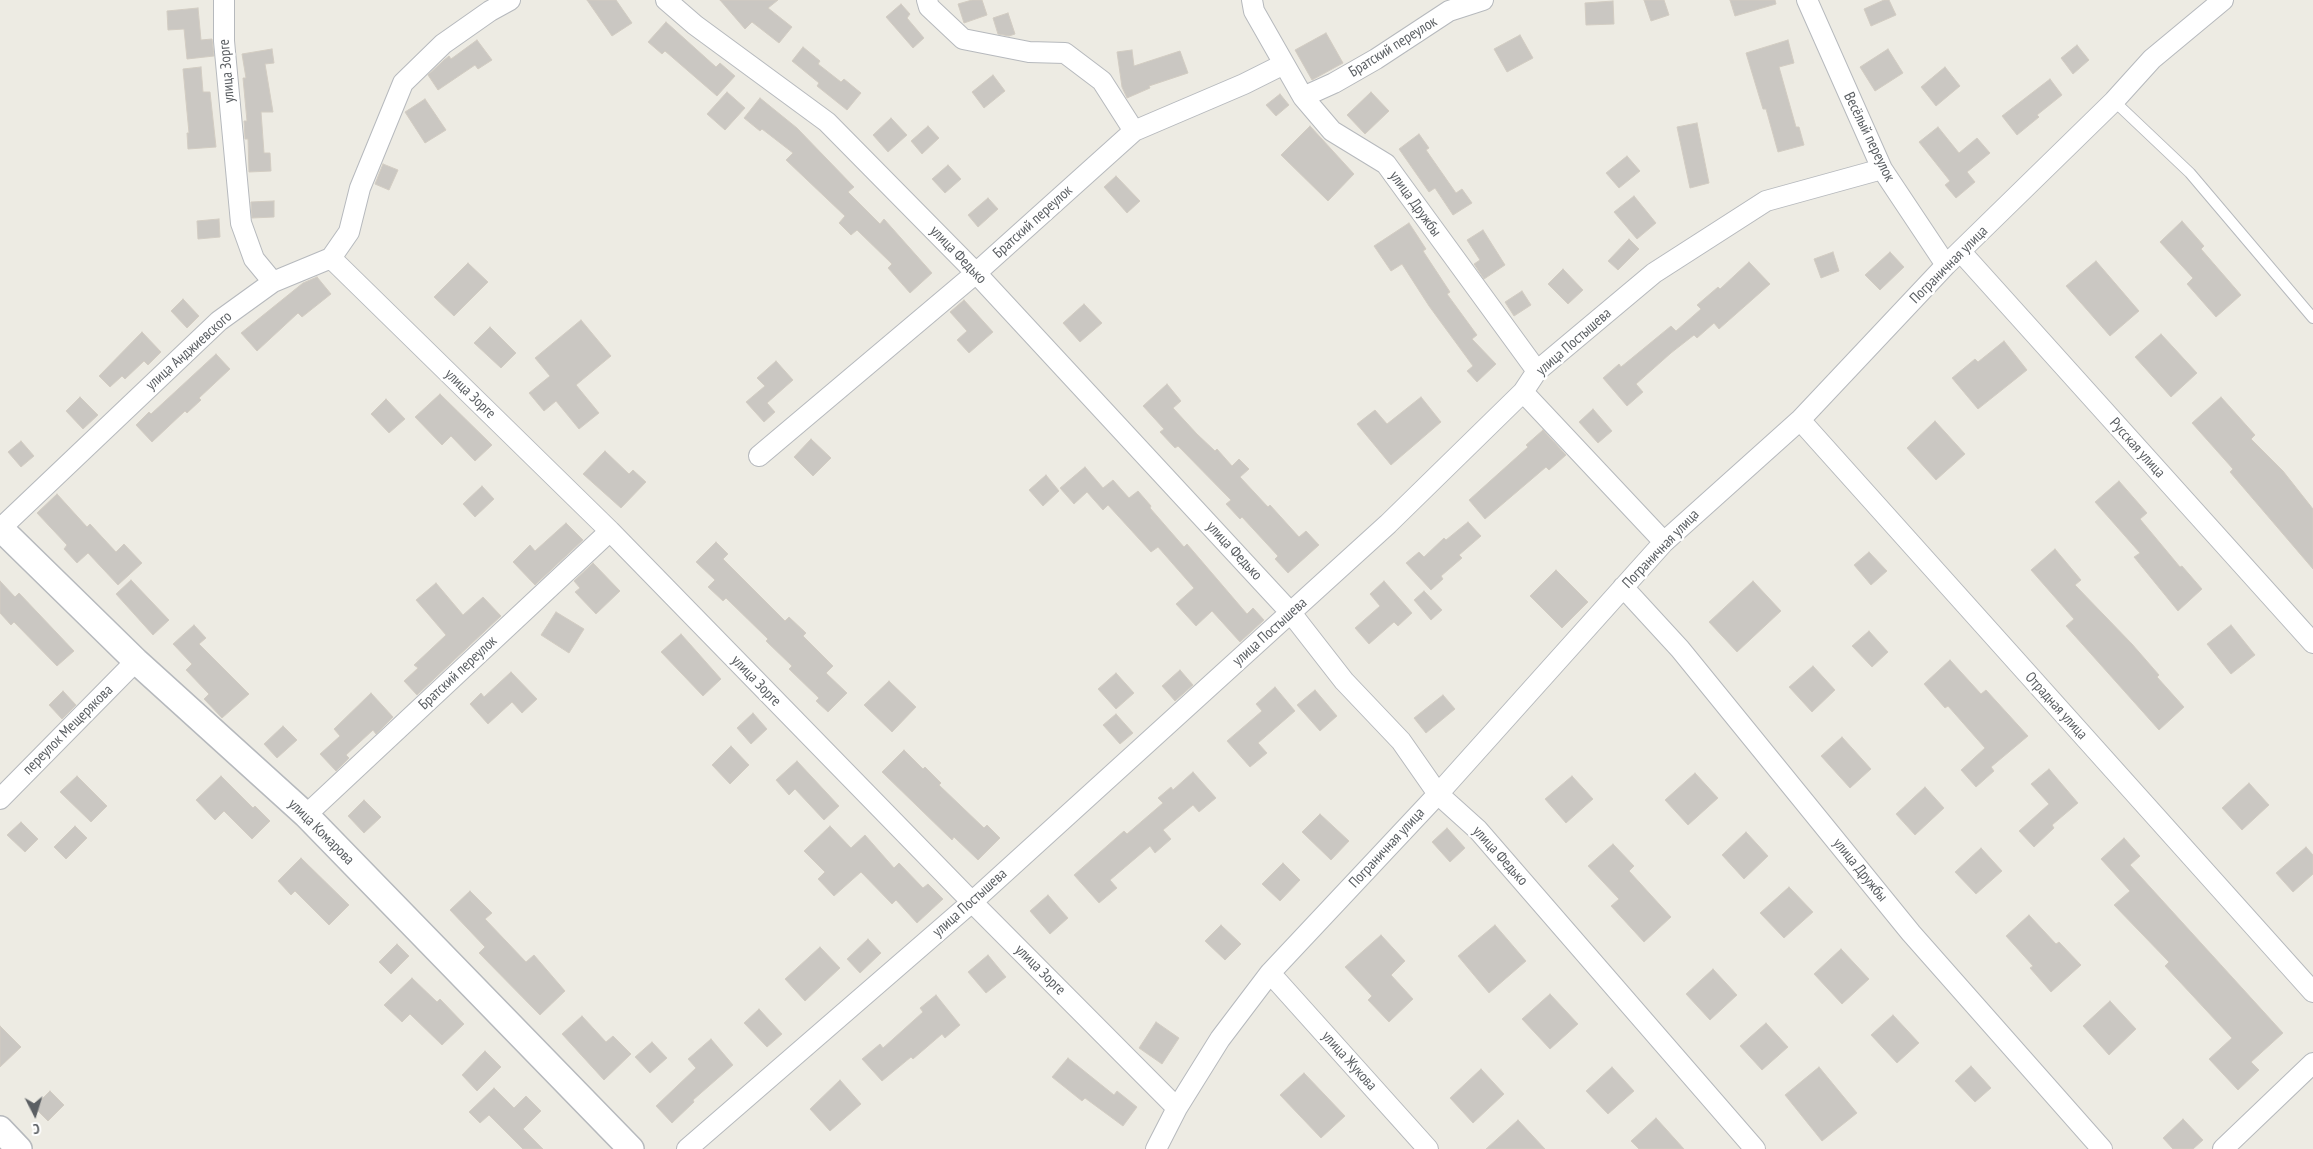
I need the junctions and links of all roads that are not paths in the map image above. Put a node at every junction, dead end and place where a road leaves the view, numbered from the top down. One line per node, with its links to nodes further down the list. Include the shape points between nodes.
1 (224, 0): 18 (street, улица Зорге, via 224,41 241,223 254,259)
2 (510, 0): 15 (street, via 490,10 443,44 403,83 360,188 349,232)
3 (666, 0): 17 (street, улица Федько, via 695,26 827,122)
4 (927, 0): 12 (street, via 929,7 963,39 1029,52 1064,53 1102,81)
5 (1252, 0): 9 (street, улица Дружбы, via 1254,11)
6 (1483, 0): 10 (street, Братский переулок, via 1449,11 1376,59)
7 (1807, 0): 13 (street, Весёлый переулок)
8 (2223, 0): 11 (street, Пограничная улица, via 2152,59)
9 (1284, 64): 10 (street, улица Дружбы); 12 (street, Братский переулок)
10 (1303, 97): 20 (street, улица Дружбы, via 1332,131 1386,164)
11 (2114, 101): 14 (street, Пограничная улица); 19 (lane, via 2190,173)
12 (1134, 131): 17 (street, Братский переулок)
13 (1882, 169): 16 (street, Весёлый переулок); 20 (street, улица Постышева, via 1766,201 1654,273)
14 (1961, 252): 16 (street, Пограничная улица); 29 (street, Русская улица)
15 (331, 258): 18 (street, улица Анджиевского); 25 (street, улица Зорге)
16 (1946, 265): 22 (street, Пограничная улица)
17 (976, 273): 23 (street, Братский переулок); 28 (street, улица Федько)
18 (273, 282): 24 (street, улица Анджиевского, via 219,321)
19 (2313, 318)
20 (1537, 371): 21 (street, улица Постышева)
21 (1523, 392): 26 (street); 28 (street, улица Постышева)
22 (1800, 420): 26 (street, Пограничная улица); 36 (street, Отрадная улица)
23 (758, 456)
24 (0, 528): 30 (street, улица Комарова)
25 (610, 532): 33 (street, Братский переулок); 34 (street, улица Зорге)
26 (1664, 542): 27 (street, Пограничная улица)
27 (1623, 587): 31 (street, Пограничная улица); 46 (street, улица Дружбы, via 1680,649 1911,933)
28 (1291, 613): 31 (street, улица Федько, via 1344,681 1401,741); 34 (street, улица Постышева)
29 (2313, 643)
30 (136, 661): 32 (street, переулок Мещерякова); 33 (street, улица Комарова)
31 (1438, 794): 35 (street, Пограничная улица); 45 (street, улица Федько, via 1478,830)
32 (0, 799)
33 (306, 815): 41 (street, улица Комарова)
34 (972, 902): 38 (street, улица Зорге); 42 (street, улица Постышева)
35 (1270, 973): 38 (street, Пограничная улица, via 1220,1039); 44 (street, улица Жукова)
36 (2313, 992)
37 (2313, 1063): 47 (street)
38 (1177, 1108): 43 (street, Пограничная улица)
39 (0, 1130): 40 (street)
40 (19, 1149)
41 (631, 1149)
42 (688, 1149)
43 (1156, 1149)
44 (1428, 1149)
45 (1754, 1149)
46 (2102, 1149)
47 (2223, 1149)

